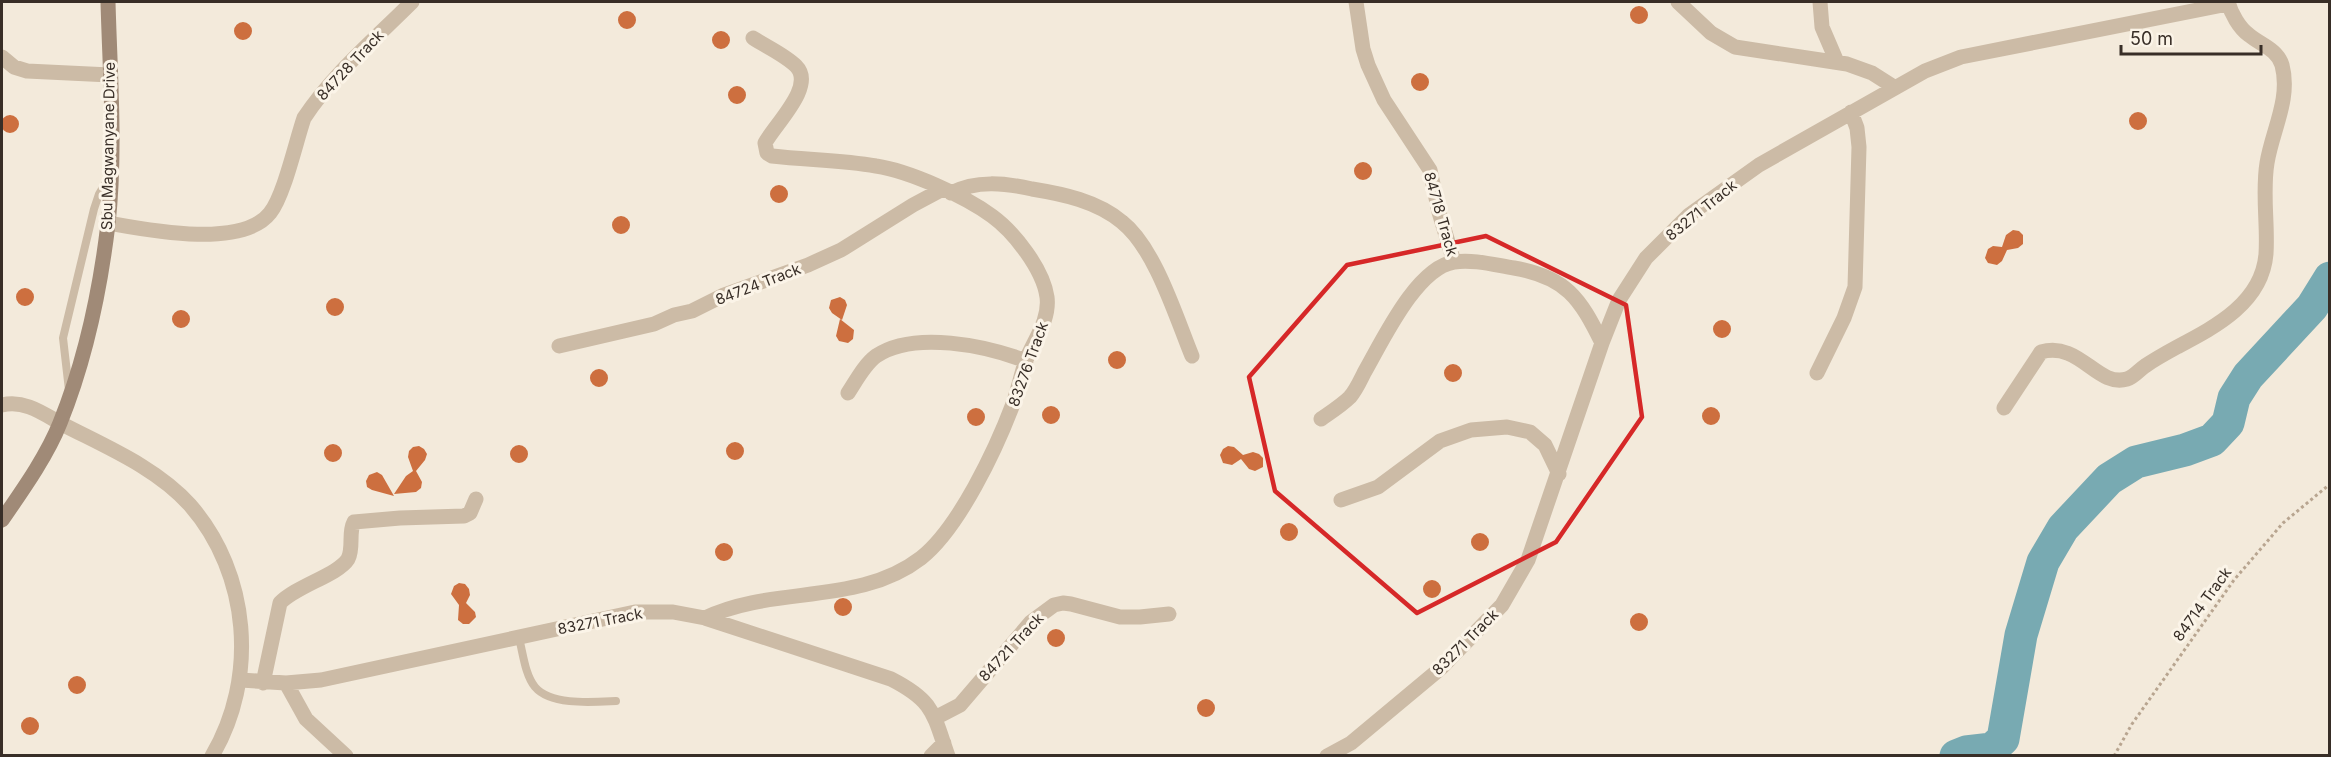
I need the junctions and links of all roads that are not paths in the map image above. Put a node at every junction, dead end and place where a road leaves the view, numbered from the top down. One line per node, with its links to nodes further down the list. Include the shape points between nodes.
1 (109, 2): 11 (main road, Sbu Magwanyane Drive)
2 (412, 2): 16 (street, 84728 Track, via 310,109 277,202 262,222 240,230 189,234)
3 (1356, 2): 17 (street, 84718 Track, via 1368,64 1389,108 1430,170)
4 (1678, 2): 10 (street, via 1711,33 1735,47)
5 (1820, 2): 10 (street, via 1822,27)
6 (2228, 3): 7 (street, 83271 Track); 26 (street, via 2242,28 2277,55 2284,77 2265,179 2264,268 2256,284 2240,308 2225,321 2165,353 2130,378 2110,380 2062,350 2041,352)
7 (2191, 6): 12 (street, 83271 Track, via 1961,57)
8 (753, 39): 15 (street, 83276 Track, via 796,66 802,79 800,92 765,143 769,155 877,166)
9 (2, 57): 11 (street, via 27,71)
10 (1837, 62): 12 (street, via 1872,74)
11 (110, 75): 14 (main road, Sbu Magwanyane Drive)
12 (1894, 87): 13 (street, 83271 Track)
13 (1851, 112): 18 (street, 83271 Track, via 1759,165 1681,222 1632,278); 22 (street, via 1859,147 1855,287)
14 (110, 176): 16 (main road, Sbu Magwanyane Drive); 23 (lane, via 94,209 66,319 63,345)
15 (947, 191): 19 (street, 84724 Track, via 913,205 841,250 808,265 654,324); 20 (street, 84724 Track, via 979,184 1059,193 1089,203 1123,222 1150,258); 21 (street, 83276 Track, via 993,216 1007,229 1043,284 1046,314)
16 (108, 223): 23 (main road, Sbu Magwanyane Drive, via 92,315)
17 (1454, 262): 18 (street, 84718 Track, via 1531,271 1557,281 1577,298); 27 (street, via 1422,282 1396,318 1351,396)
18 (1602, 343): 29 (street, 83271 Track)
19 (559, 346)
20 (1192, 356)
21 (1026, 362): 24 (street, via 989,349 912,344 874,357); 34 (street, 83276 Track, via 1006,422 972,492 938,541 920,558 861,586 764,599)
22 (1817, 373)
23 (69, 393): 28 (main road, Sbu Magwanyane Drive)
24 (848, 393)
25 (2, 405): 28 (street, via 23,404)
26 (2004, 408)
27 (1321, 419)
28 (60, 423): 32 (main road, Sbu Magwanyane Drive); 36 (street, via 143,467 189,504 205,526 234,587 242,639)
29 (1559, 474): 31 (street, via 1538,437 1519,428 1471,430 1440,441 1378,487); 45 (street, 83271 Track, via 1528,560 1502,605 1441,668 1351,743)
30 (476, 499): 37 (street, via 465,516 354,522 350,554 344,565 280,603)
31 (1341, 500)
32 (2, 520)
33 (1169, 614): 40 (street, 84721 Track, via 1120,617 1071,604 1054,605 1031,622 960,705)
34 (705, 618): 35 (street, 83271 Track, via 672,612 635,612); 40 (street, 83271 Track, via 891,679 923,698)
35 (519, 638): 38 (street, 83271 Track, via 355,674); 39 (lane, via 530,678 546,695 590,702)
36 (241, 680): 37 (street, 83271 Track); 42 (street, via 228,723)
37 (263, 682): 38 (street, 83271 Track)
38 (286, 683): 43 (street, via 306,719)
39 (616, 701)
40 (935, 718): 41 (street, 83271 Track)
41 (946, 749): 44 (street)
42 (212, 756)
43 (346, 756)
44 (931, 756)
45 (1327, 756)

